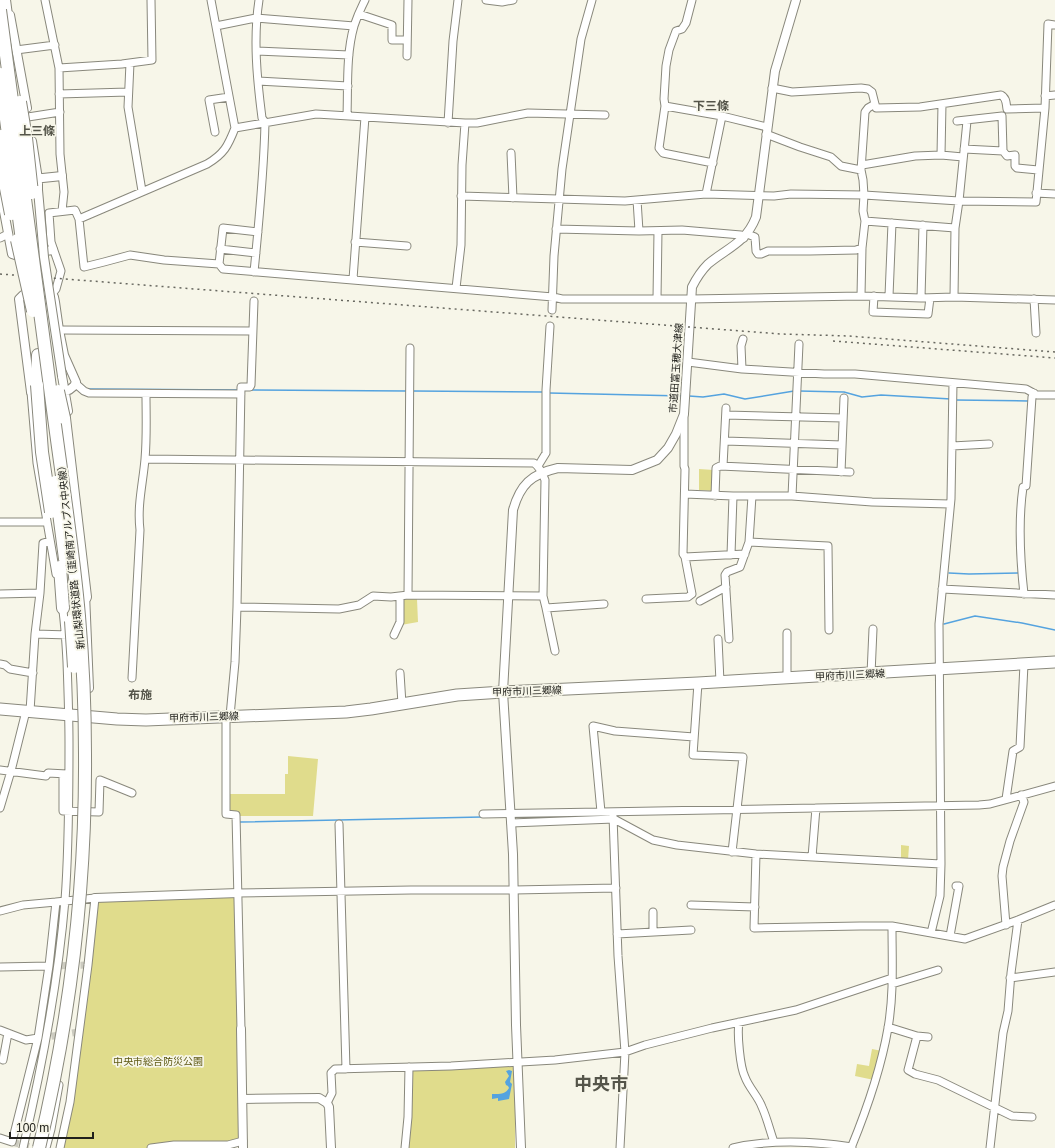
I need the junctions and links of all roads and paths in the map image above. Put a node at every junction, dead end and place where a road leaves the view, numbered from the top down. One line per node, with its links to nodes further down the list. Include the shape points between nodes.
1 (4, 0): 23 (highway)
2 (7, 0): 23 (street)
3 (45, 0): 22 (street)
4 (151, 0): 27 (street, via 152,60)
5 (211, 0): 19 (street)
6 (259, 0): 17 (street)
7 (365, 0): 16 (street)
8 (408, 0): 21 (street)
9 (458, 0): 52 (street, via 452,41)
10 (486, 0): 11 (street)
11 (513, 0)
12 (592, 0): 43 (street, via 581,39)
13 (692, 0): 40 (street, via 686,23 682,29 676,31 669,50)
14 (796, 0): 32 (street, 市道田富玉穂大津線, via 778,56)
15 (0, 10): 118 (highway, 新山梨環状道路（韮崎南アルプス中央線）, bridge)
16 (359, 14): 20 (street); 21 (street, via 392,25 392,40)
17 (256, 18): 19 (street); 20 (street); 24 (street)
18 (1055, 25): 36 (street, via 1048,24)
19 (216, 26): 37 (street)
20 (354, 26): 25 (street)
21 (407, 40): 26 (street)
22 (55, 45): 23 (street); 28 (street)
23 (14, 49): 47 (street); 118 (highway, bridge, via 29,160)
24 (257, 51): 25 (street); 30 (street)
25 (349, 55): 31 (street)
26 (407, 56)
27 (130, 63): 28 (street); 33 (street)
28 (59, 68): 34 (street)
29 (0, 74): 118 (highway, 新山梨環状道路（韮崎南アルプス中央線）, bridge)
30 (258, 81): 31 (street); 51 (street)
31 (348, 86): 45 (street)
32 (772, 88): 38 (street, via 792,92 868,89 872,92); 55 (street, 市道田富玉穂大津線)
33 (128, 92): 34 (street); 70 (street, via 128,107)
34 (60, 94): 42 (street)
35 (1055, 95): 36 (street)
36 (1045, 96): 41 (street)
37 (229, 97): 54 (street); 56 (street, via 209,100)
38 (875, 104): 39 (street, via 876,108); 64 (street, via 865,112)
39 (942, 104): 41 (street, via 1002,95 1008,110); 61 (street)
40 (665, 106): 46 (street); 63 (street, via 659,148 663,154)
41 (1044, 108): 65 (street)
42 (60, 112): 47 (street); 66 (street)
43 (571, 114): 44 (street); 53 (street, via 528,113); 78 (street)
44 (605, 115)
45 (347, 116): 48 (street); 51 (street, via 316,114)
46 (722, 116): 55 (street); 63 (street)
47 (28, 117): 67 (street)
48 (365, 117): 52 (street); 94 (street)
49 (957, 121): 50 (street)
50 (967, 121): 58 (street); 59 (street, via 1002,116)
51 (264, 122): 54 (street); 90 (street)
52 (448, 122): 53 (street)
53 (465, 123): 75 (street)
54 (235, 128): 70 (street, via 230,142 218,158)
55 (767, 131): 64 (street, via 800,147 831,157 841,166); 76 (street, 市道田富玉穂大津線)
56 (215, 132)
57 (0, 136): 118 (highway, bridge, via 7,195)
58 (964, 149): 59 (street); 62 (street)
59 (1003, 151): 65 (street, via 1007,156 1014,156 1017,168)
60 (511, 153): 77 (street)
61 (941, 155): 62 (street); 64 (street, via 915,156)
62 (963, 157): 80 (street)
63 (713, 163): 72 (street)
64 (861, 168): 74 (street)
65 (1038, 170): 71 (street)
66 (62, 176): 67 (street); 81 (street)
67 (38, 179): 68 (street); 133 (street, bridge, via 44,257)
68 (0, 183)
69 (0, 190): 91 (street)
70 (142, 191): 82 (street)
71 (1036, 193): 73 (street); 80 (street, via 1036,202)
72 (706, 194): 76 (street); 79 (street)
73 (1055, 194)
74 (864, 195): 76 (street); 80 (street); 83 (street)
75 (461, 196): 77 (street); 103 (street, via 461,245)
76 (759, 196): 92 (street, 市道田富玉穂大津線, via 756,217)
77 (513, 198): 78 (street)
78 (559, 199): 79 (street); 87 (street)
79 (638, 200): 88 (street)
80 (959, 201): 86 (street)
81 (62, 211): 82 (street, via 75,210); 98 (street, via 49,213)
82 (79, 219): 100 (street, via 84,267 130,255)
83 (865, 221): 84 (street); 96 (street)
84 (892, 223): 85 (street); 107 (street)
85 (923, 225): 86 (street); 110 (street)
86 (955, 228): 109 (street)
87 (556, 229): 88 (street); 108 (street)
88 (639, 231): 89 (street)
89 (658, 231): 92 (street, via 682,230); 112 (street)
90 (258, 232): 97 (street, via 223,228); 99 (street)
91 (8, 234): 93 (street); 98 (street, via 12,254)
92 (746, 236): 96 (street, via 755,237 758,254 768,251 810,252); 113 (street, 市道田富玉穂大津線, via 702,270 692,287)
93 (0, 238)
94 (355, 242): 95 (street); 102 (street)
95 (407, 246)
96 (862, 248): 105 (street)
97 (220, 249): 99 (street); 100 (street)
98 (53, 250): 104 (street, via 61,271)
99 (256, 253): 101 (street)
100 (220, 264): 101 (street, via 223,269)
101 (254, 272): 102 (street)
102 (353, 279): 103 (street)
103 (456, 288): 108 (street)
104 (52, 294): 120 (street); 135 (street, via 23,294 19,300)
105 (861, 296): 106 (street); 113 (street)
106 (874, 296): 107 (street); 111 (street, via 873,312 928,314)
107 (889, 296): 110 (street)
108 (553, 297): 112 (street); 117 (street)
109 (954, 297): 111 (street); 114 (street)
110 (921, 298): 111 (street)
111 (930, 298)
112 (657, 299): 113 (street)
113 (691, 299): 128 (street, 市道田富玉穂大津線)
114 (1034, 299): 115 (street); 122 (street)
115 (1055, 300)
116 (254, 301): 121 (street)
117 (552, 310)
118 (36, 311): 124 (highway, 新山梨環状道路（韮崎南アルプス中央線）, bridge); 127 (highway, 新山梨環状道路（韮崎南アルプス中央線）)
119 (550, 326): 152 (street, via 546,453)
120 (59, 330): 121 (street); 132 (street, via 64,355)
121 (252, 331): 134 (street, via 251,385)
122 (1036, 333)
123 (743, 339): 129 (street)
124 (44, 342): 178 (highway, bridge, via 51,356 64,418); 287 (highway, 新山梨環状道路（韮崎南アルプス中央線）, bridge, via 79,615 84,690 85,773 82,858 72,973 60,1050)
125 (799, 344): 130 (street)
126 (410, 348): 150 (street)
127 (38, 356): 183 (highway, bridge, via 42,452 60,567); 286 (highway, 新山梨環状道路（韮崎南アルプス中央線）, bridge, via 71,618 77,784 74,863 64,973 52,1050)
128 (688, 362): 129 (street); 140 (street, 市道田富玉穂大津線)
129 (742, 369): 130 (street)
130 (797, 372): 131 (street, via 855,374); 141 (street)
131 (953, 383): 136 (street, via 1026,389); 147 (street)
132 (76, 384): 133 (street, via 71,389); 137 (street, via 89,392)
133 (64, 390): 135 (street); 178 (street, via 85,571)
134 (241, 390): 137 (street); 149 (street)
135 (32, 392): 163 (street, via 37,463)
136 (1034, 393): 138 (street); 173 (street, via 1026,486 1023,487 1020,507)
137 (146, 394): 148 (street)
138 (1055, 395)
139 (844, 398): 142 (street)
140 (684, 414): 152 (street, 市道田富玉穂大津線, via 668,448 657,460 641,467 632,470); 156 (street)
141 (795, 416): 142 (street); 143 (street, via 726,411); 144 (street)
142 (844, 418): 146 (street)
143 (725, 441): 144 (street); 151 (street)
144 (794, 443): 146 (street); 153 (street)
145 (989, 444): 147 (street)
146 (842, 445): 154 (street)
147 (952, 446): 161 (street)
148 (145, 460): 149 (street); 202 (street, via 140,495)
149 (239, 461): 150 (street); 182 (street)
150 (409, 462): 152 (street, via 534,464); 175 (street)
151 (723, 466): 153 (street); 157 (street, via 716,468)
152 (540, 469): 176 (street, 市道田富玉穂大津線, via 521,489 513,510); 177 (street, via 545,480)
153 (793, 470): 154 (street); 160 (street)
154 (841, 472): 155 (street)
155 (850, 472)
156 (685, 494): 157 (street); 168 (street, via 682,554)
157 (715, 496): 158 (street)
158 (733, 496): 159 (street); 167 (street)
159 (752, 496): 160 (street); 165 (street)
160 (792, 496): 161 (street)
161 (950, 504): 170 (street)
162 (0, 522): 163 (street)
163 (46, 522): 164 (street)
164 (50, 541): 171 (street, via 43,543); 183 (street)
165 (749, 542): 166 (street); 186 (street, via 828,546)
166 (745, 554): 167 (street); 169 (street, via 740,566 725,574)
167 (730, 555): 168 (street)
168 (685, 557): 179 (street, via 692,594 688,597)
169 (726, 587): 180 (street); 193 (street)
170 (942, 589): 173 (street); 198 (street)
171 (40, 593): 172 (street); 188 (street)
172 (0, 594)
173 (1024, 594): 174 (street)
174 (1055, 595)
175 (404, 596): 176 (street); 182 (street, via 373,596 359,605 339,609); 191 (street, via 400,622)
176 (509, 596): 177 (street); 206 (street, 市道田富玉穂大津線)
177 (543, 596): 184 (street)
178 (85, 597): 190 (street)
179 (646, 599)
180 (700, 601)
181 (604, 604): 184 (street)
182 (237, 607): 211 (street, via 235,662)
183 (63, 608): 189 (street)
184 (546, 608): 194 (street)
185 (873, 629): 201 (street)
186 (829, 630)
187 (787, 633): 203 (street)
188 (36, 634): 189 (street); 199 (street)
189 (65, 635): 190 (street); 210 (street)
190 (88, 635): 212 (street)
191 (394, 635)
192 (718, 638): 204 (street)
193 (730, 639)
194 (555, 651)
195 (1055, 662): 197 (main road, 甲府市川三郷線)
196 (0, 664): 199 (street, via 10,669)
197 (1024, 664): 198 (main road, 甲府市川三郷線); 220 (street, via 1020,747 1013,751)
198 (939, 669): 201 (main road, 甲府市川三郷線); 222 (street)
199 (33, 673): 209 (street)
200 (400, 673): 207 (street)
201 (871, 674): 203 (main road, 甲府市川三郷線)
202 (132, 678)
203 (787, 678): 204 (main road, 甲府市川三郷線)
204 (720, 682): 205 (main road, 甲府市川三郷線)
205 (698, 683): 206 (main road, 甲府市川三郷線); 213 (street)
206 (503, 692): 207 (main road, 甲府市川三郷線, via 457,695); 230 (street, 市道田富玉穂大津線)
207 (402, 704): 211 (main road, 甲府市川三郷線, via 346,712)
208 (0, 709): 209 (main road, 甲府市川三郷線)
209 (28, 711): 210 (main road, 甲府市川三郷線); 215 (street)
210 (69, 714): 212 (main road, 甲府市川三郷線); 216 (street)
211 (228, 716): 212 (main road, 甲府市川三郷線, via 146,720); 240 (street, via 226,814 236,815)
212 (90, 717): 225 (street)
213 (694, 737): 226 (street, via 615,731 593,726); 227 (street, via 693,755 743,757)
214 (0, 770): 215 (street)
215 (11, 771): 216 (street, via 46,776 48,773); 221 (street)
216 (66, 774): 224 (street)
217 (1055, 786): 219 (street)
218 (132, 793): 225 (street, via 100,780 100,812)
219 (1022, 797): 220 (street); 251 (street, via 1003,867)
220 (1006, 799): 222 (street, via 990,804)
221 (0, 808)
222 (940, 808): 223 (street); 235 (street)
223 (816, 810): 227 (street); 234 (street)
224 (68, 811): 225 (street); 243 (street)
225 (89, 812): 242 (street)
226 (600, 812): 229 (street); 230 (street)
227 (736, 812): 229 (street); 232 (street)
228 (483, 814): 230 (street)
229 (613, 815): 230 (street); 232 (street, via 653,840); 237 (street)
230 (511, 817): 238 (street, 市道田富玉穂大津線)
231 (339, 824): 239 (street)
232 (732, 852): 233 (street)
233 (756, 854): 234 (street); 247 (street)
234 (812, 857): 235 (street)
235 (941, 864): 255 (street, via 940,896)
236 (956, 886): 257 (street, via 960,886)
237 (616, 888): 238 (street); 256 (street)
238 (514, 890): 239 (street); 274 (street, 市道田富玉穂大津線)
239 (342, 892): 240 (street); 276 (street)
240 (238, 893): 241 (street); 266 (street)
241 (95, 898): 242 (street); 289 (street, via 70,1102)
242 (85, 899): 243 (street); 288 (street, via 69,1026)
243 (64, 901): 244 (street); 285 (street, via 51,1006)
244 (56, 902): 248 (street, via 23,905); 258 (street)
245 (692, 905): 247 (street)
246 (1055, 905): 250 (street)
247 (755, 907): 252 (street, via 754,928)
248 (0, 912)
249 (653, 912): 254 (street)
250 (1018, 920): 251 (street); 262 (street)
251 (1006, 925): 257 (street, via 965,939)
252 (892, 926): 255 (street); 263 (street)
253 (690, 930): 254 (street)
254 (654, 932): 256 (street)
255 (931, 933): 257 (street)
256 (617, 934): 272 (street)
257 (950, 936)
258 (49, 966): 259 (street); 271 (street)
259 (0, 967)
260 (938, 970): 263 (street)
261 (1055, 972): 262 (street)
262 (1010, 978): 279 (street)
263 (892, 981): 264 (street, via 802,1008); 265 (street)
264 (739, 1022): 272 (street); 282 (street, via 742,1071 762,1107)
265 (888, 1027): 269 (street); 284 (street, via 879,1071)
266 (241, 1029): 277 (street)
267 (0, 1030): 268 (street)
268 (8, 1034): 271 (street, via 26,1040); 273 (street)
269 (917, 1036): 270 (street); 279 (street, via 908,1070 938,1080)
270 (928, 1037)
271 (38, 1038): 281 (street, via 12,1142)
272 (625, 1052): 274 (street); 294 (street)
273 (3, 1060)
274 (518, 1062): 275 (street); 293 (street, 市道田富玉穂大津線)
275 (409, 1067): 276 (street); 292 (street)
276 (346, 1068): 278 (street, via 335,1069 331,1073 332,1093)
277 (243, 1099): 278 (street, via 319,1098); 283 (street)
278 (327, 1103): 291 (street)
279 (996, 1108): 280 (street, via 1012,1116); 296 (street)
280 (1032, 1117)
281 (0, 1138)
282 (774, 1142): 284 (street); 295 (street, via 753,1143)
283 (243, 1144): 290 (street)
284 (852, 1147)
285 (23, 1148)
286 (31, 1148)
287 (39, 1148)
288 (46, 1148)
289 (60, 1148)
290 (151, 1148)
291 (331, 1148)
292 (405, 1148)
293 (522, 1148)
294 (620, 1148)
295 (733, 1148)
296 (990, 1148)

